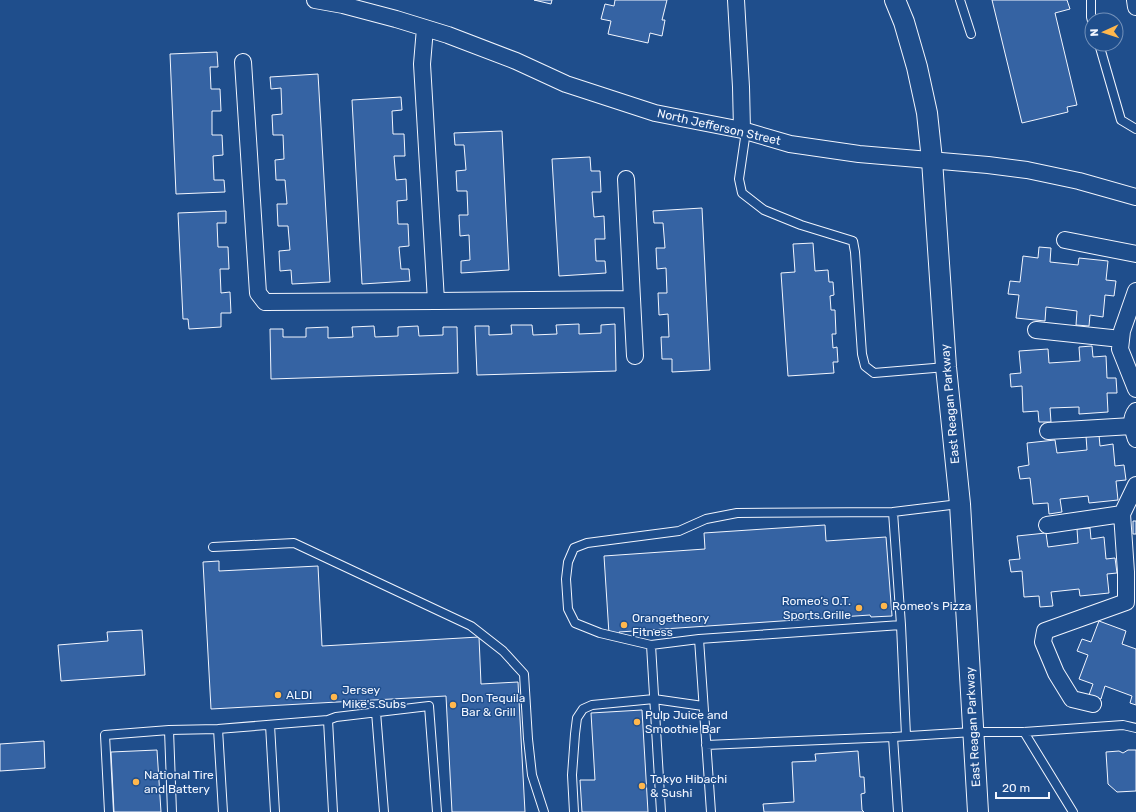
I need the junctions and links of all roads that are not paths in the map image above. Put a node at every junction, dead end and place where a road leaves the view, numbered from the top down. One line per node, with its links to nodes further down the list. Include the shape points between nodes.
1 (315, 0): 9 (street, North Jefferson Street)
2 (736, 0): 14 (street)
3 (895, 0): 15 (street, East Reagan Parkway, via 917,67 927,113)
4 (960, 0): 10 (lane)
5 (1091, 0): 8 (lane)
6 (1135, 0): 7 (street)
7 (1136, 7)
8 (1091, 12)
9 (425, 28): 14 (street, North Jefferson Street, via 516,61 589,92 656,113); 22 (street, via 422,64)
10 (971, 34)
11 (1101, 52): 13 (lane, via 1121,120)
12 (243, 62): 22 (street, via 258,293 265,302)
13 (1136, 130)
14 (744, 131): 15 (street, North Jefferson Street, via 790,144 859,154); 26 (lane, via 739,179 742,193 764,210 853,241 865,366 874,373)
15 (932, 160): 17 (street, North Jefferson Street, via 1027,170); 26 (street, East Reagan Parkway)
16 (626, 179): 21 (street)
17 (1134, 193)
18 (1065, 240): 19 (street)
19 (1136, 254)
20 (1136, 291): 24 (street)
21 (632, 299): 22 (street); 25 (street)
22 (436, 301)
23 (1036, 330): 24 (street)
24 (1121, 339): 27 (street, via 1120,349)
25 (636, 356)
26 (946, 366): 31 (street, East Reagan Parkway)
27 (1136, 389)
28 (1134, 425): 29 (street)
29 (1048, 431)
30 (1136, 485): 33 (street)
31 (960, 504): 32 (lane); 49 (street, East Reagan Parkway)
32 (893, 512): 37 (lane); 39 (lane, via 737,513 706,519 679,531 587,543 574,548 568,562 566,579 568,609 575,623 600,633)
33 (1122, 514): 34 (street); 36 (street)
34 (1047, 525)
35 (213, 547): 61 (lane, via 294,543 471,626 503,651 524,674 532,775)
36 (1131, 605): 41 (street, via 1046,631 1043,642 1056,674 1072,699)
37 (901, 625): 38 (lane); 51 (lane)
38 (699, 639): 39 (lane); 42 (lane)
39 (651, 644): 40 (lane)
40 (654, 699): 42 (lane); 62 (lane, via 592,705 583,710 577,718 572,776); 63 (lane)
41 (1093, 704)
42 (703, 706): 53 (lane)
43 (376, 712): 44 (lane); 59 (lane); 60 (lane, via 429,706)
44 (328, 720): 45 (lane); 58 (lane)
45 (270, 725): 47 (lane); 57 (lane)
46 (1136, 728): 50 (lane, via 1123,725)
47 (218, 729): 48 (lane); 56 (lane)
48 (169, 730): 54 (lane, via 105,735); 55 (lane)
49 (973, 732): 50 (lane); 51 (lane); 66 (street, East Reagan Parkway)
50 (1024, 732): 67 (lane)
51 (906, 736): 52 (lane)
52 (893, 737): 53 (lane); 65 (lane)
53 (706, 746): 64 (lane)
54 (110, 812)
55 (172, 812)
56 (223, 812)
57 (275, 812)
58 (333, 812)
59 (384, 812)
60 (437, 812)
61 (544, 812)
62 (574, 812)
63 (661, 812)
64 (711, 812)
65 (898, 812)
66 (978, 812)
67 (1073, 812)

